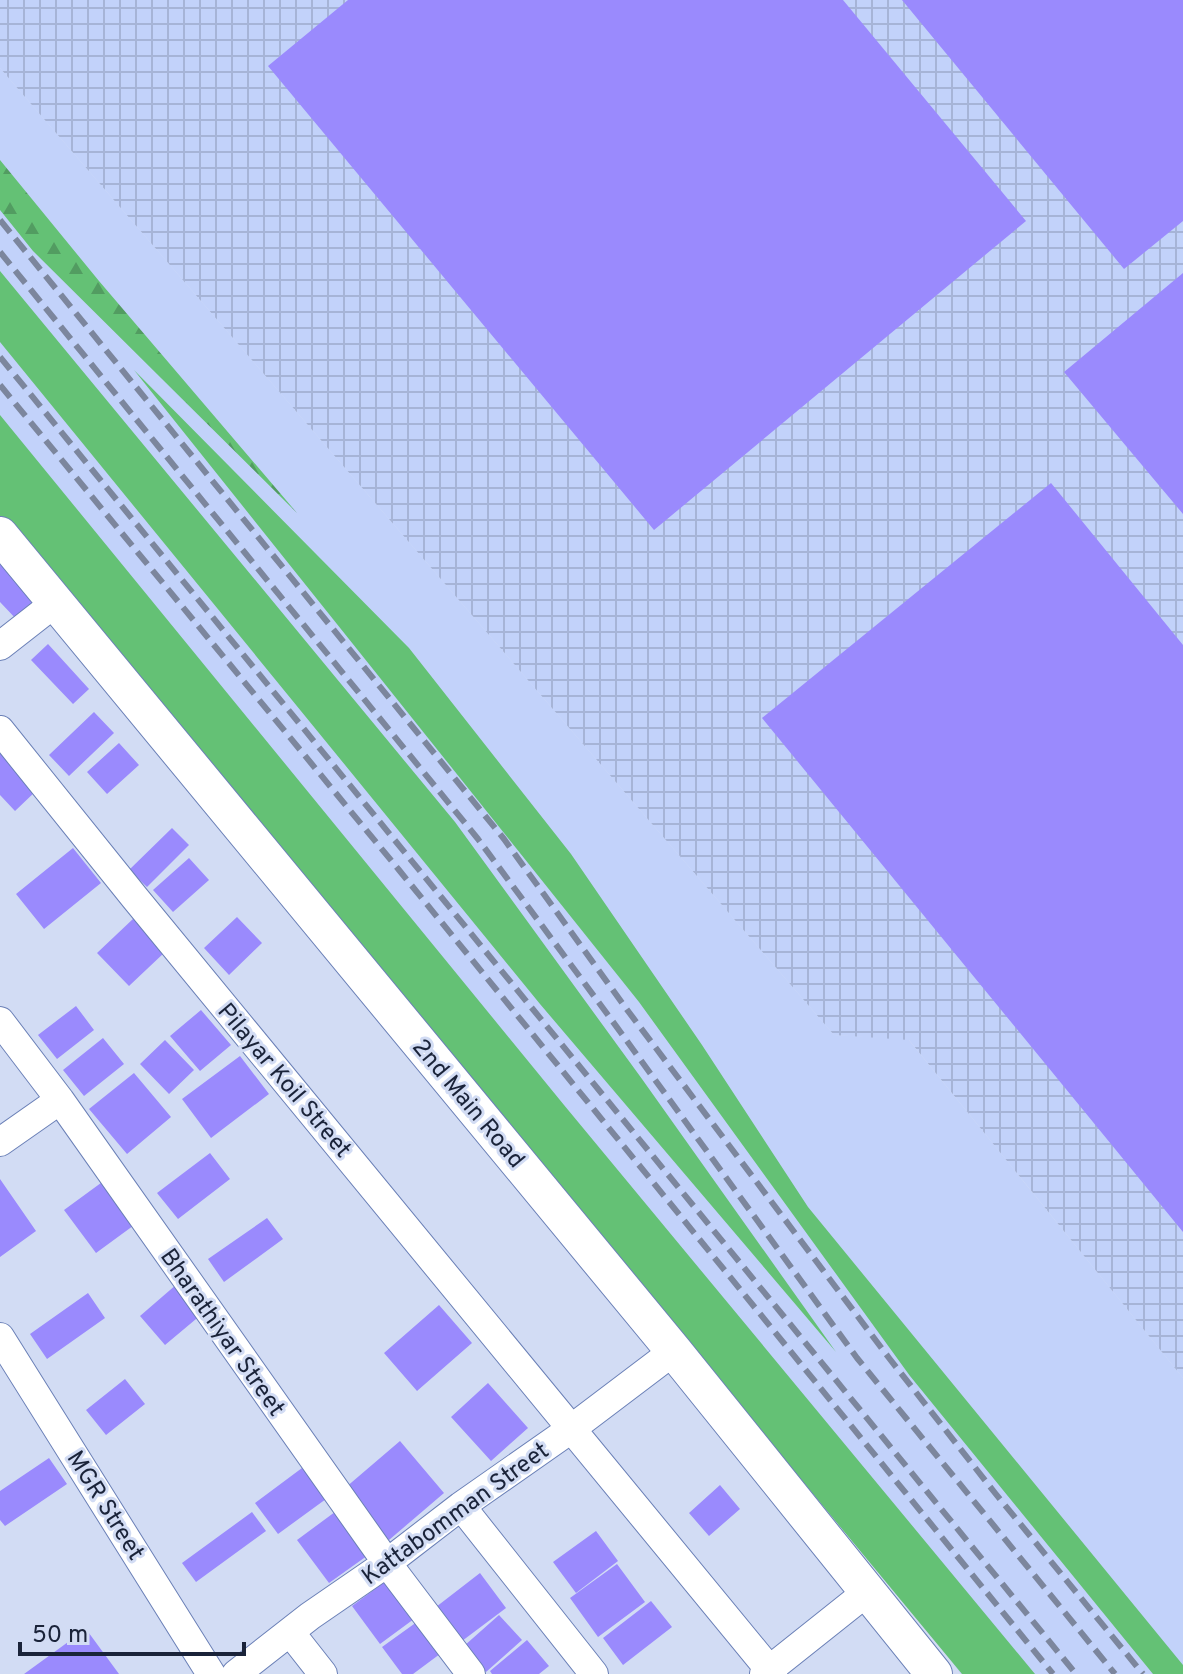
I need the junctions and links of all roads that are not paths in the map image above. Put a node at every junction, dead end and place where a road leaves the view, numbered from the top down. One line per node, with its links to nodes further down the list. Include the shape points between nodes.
1 (0, 535): 2 (street, 2nd Main Road)
2 (55, 603): 3 (street); 9 (street, 2nd Main Road)
3 (0, 646)
4 (0, 730): 10 (street, Pilayar Koil Street)
5 (0, 1021): 6 (street, Bharathiyar Street)
6 (60, 1100): 7 (street); 12 (street, Bharathiyar Street)
7 (0, 1142)
8 (0, 1337): 16 (street, MGR Street)
9 (674, 1351): 10 (street, Kattabomman Street); 13 (street, 2nd Main Road)
10 (571, 1429): 11 (street, Kattabomman Street); 15 (street, Pilayar Koil Street)
11 (461, 1506): 12 (street, Kattabomman Street); 20 (street)
12 (387, 1563): 14 (street, Kattabomman Street); 19 (street, Bharathiyar Street)
13 (867, 1592): 15 (street); 21 (street, 2nd Main Road)
14 (290, 1632): 17 (street, Kattabomman Street); 18 (street)
15 (769, 1672)
16 (211, 1674)
17 (236, 1674)
18 (323, 1674)
19 (471, 1674)
20 (594, 1674)
21 (934, 1674)

